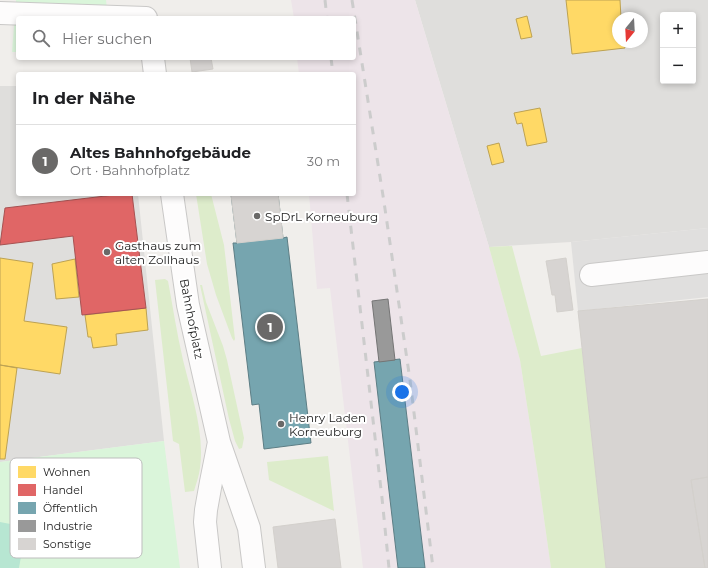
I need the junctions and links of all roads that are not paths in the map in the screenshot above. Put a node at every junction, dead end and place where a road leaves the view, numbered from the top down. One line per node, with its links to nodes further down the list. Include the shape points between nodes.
1 (0, 13): 2 (street)
2 (88, 16)
3 (153, 60): 4 (street)
4 (155, 72)
5 (172, 196): 8 (street, Bahnhofplatz, via 188,305)
6 (708, 262): 7 (street)
7 (590, 275)
8 (219, 442): 9 (street, Bahnhofplatz, via 205,522); 10 (street, Bahnhofplatz, via 250,528)
9 (210, 568)
10 (254, 568)

